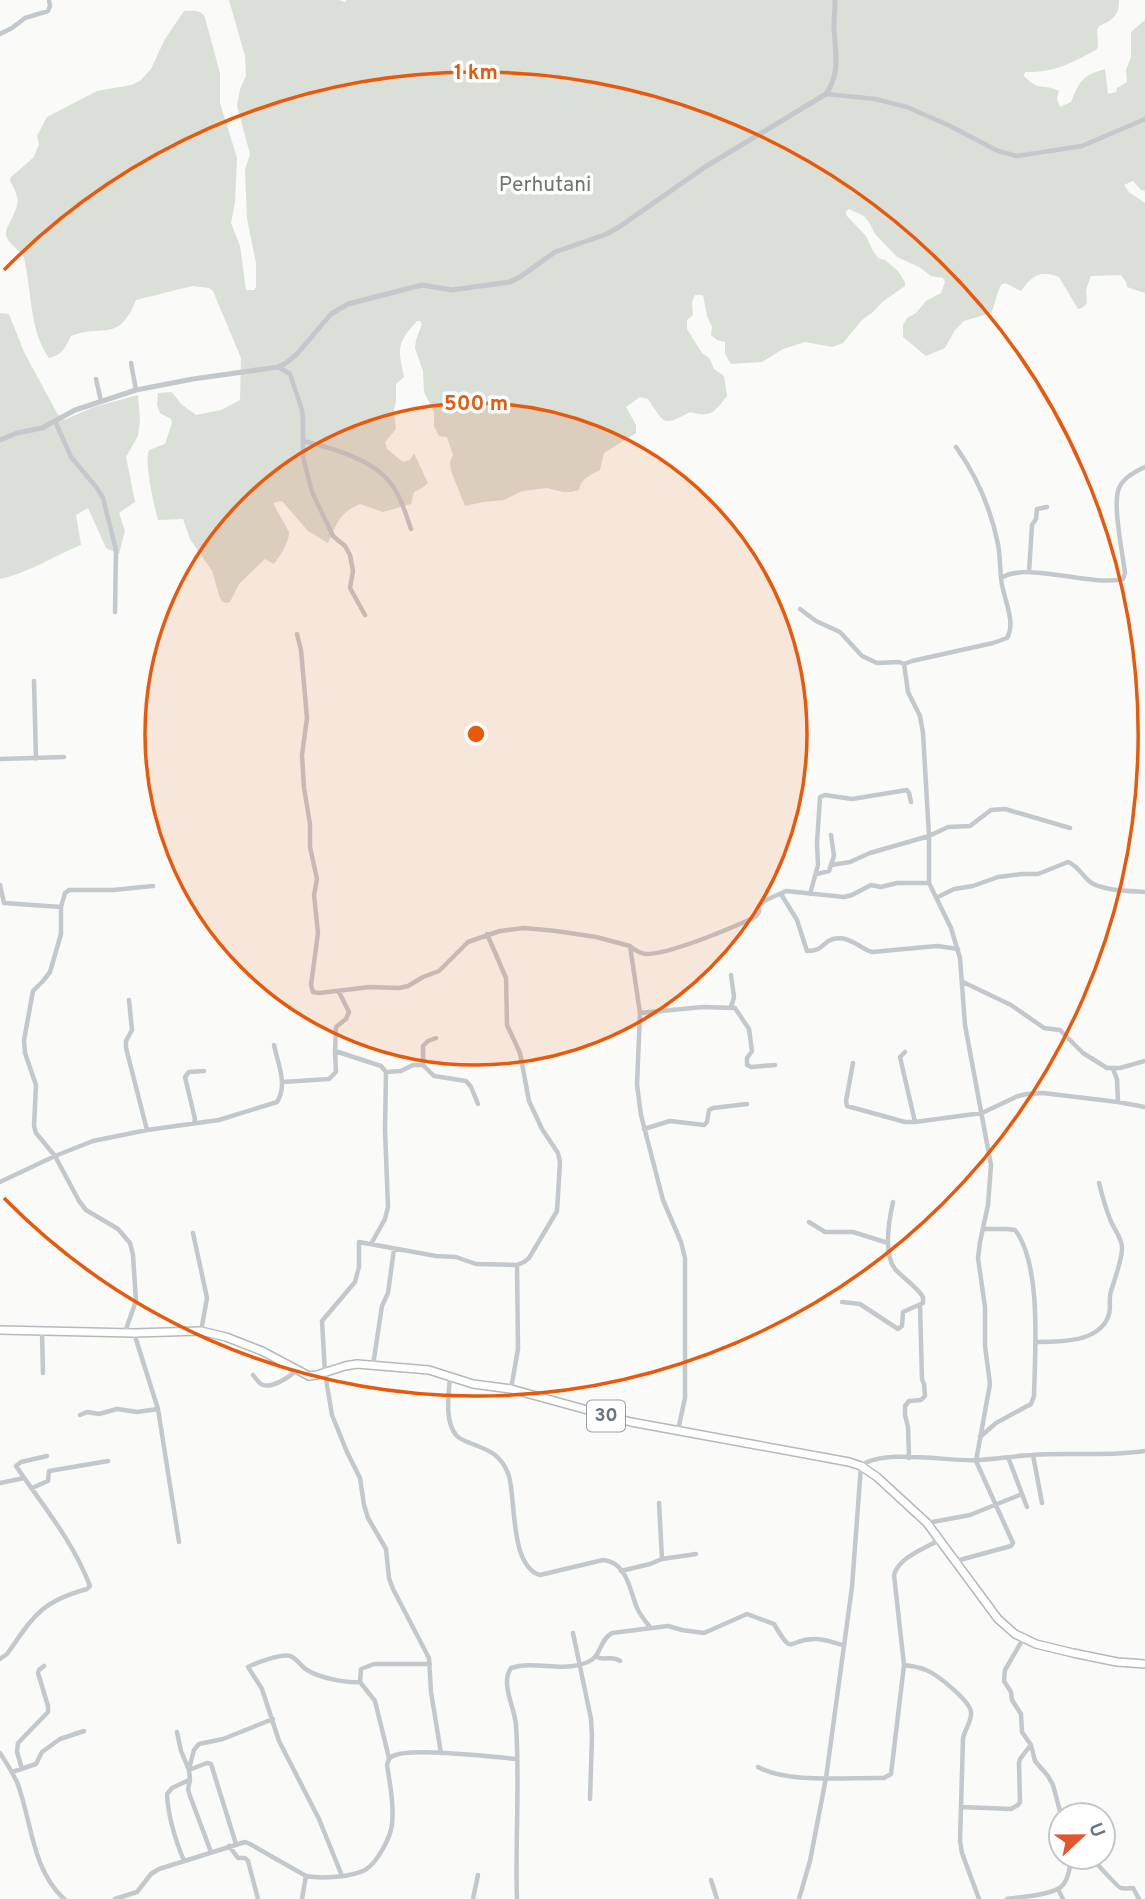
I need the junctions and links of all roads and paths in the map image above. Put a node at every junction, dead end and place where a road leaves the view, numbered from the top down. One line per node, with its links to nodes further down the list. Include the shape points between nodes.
1 (48, 0): 3 (street, via 48,10)
2 (835, 0): 4 (street, via 837,64)
3 (0, 34)
4 (826, 94): 5 (street, via 906,107 1017,156 1082,146); 7 (street, via 705,167 613,231 555,252 515,280 452,290 422,285 348,304 331,314 297,354)
5 (1145, 119)
6 (131, 363): 9 (street)
7 (278, 367): 9 (street); 13 (street, via 287,371 294,383 303,415)
8 (96, 379): 10 (street)
9 (136, 390): 10 (street)
10 (101, 401): 11 (street)
11 (55, 421): 12 (street); 21 (street, via 71,457 103,498 116,550)
12 (0, 440)
13 (303, 441): 17 (street, via 337,450 381,474 394,487); 22 (street, via 312,492 333,536 351,555 350,588)
14 (956, 447): 19 (street, via 975,477 992,523)
15 (1145, 467): 18 (street, via 1124,481 1118,492 1124,579)
16 (1047, 507): 18 (street, via 1037,509 1032,525)
17 (411, 528)
18 (1030, 572): 19 (street)
19 (1001, 578): 24 (street, via 1008,610 1007,638)
20 (800, 609): 24 (street, via 840,632 862,656 877,663)
21 (115, 612)
22 (365, 615)
23 (297, 634): 48 (street, via 307,718 304,788 317,879 318,933 311,985 315,993)
24 (904, 664): 32 (street, via 908,692 923,733)
25 (34, 681): 27 (street)
26 (64, 757): 27 (street)
27 (36, 759): 28 (street)
28 (0, 760)
29 (911, 802): 34 (street, via 906,790 852,799 821,796)
30 (1070, 828): 32 (street, via 997,809 970,826 952,826)
31 (831, 835): 33 (street)
32 (929, 836): 33 (street); 35 (street)
33 (831, 865): 34 (street, via 827,873)
34 (816, 874): 40 (street)
35 (929, 883): 40 (street, via 871,885 844,897); 41 (street)
36 (0, 885): 42 (street, via 4,903)
37 (153, 886): 42 (street, via 69,890)
38 (1145, 892): 41 (street, via 1094,885 1069,862 1038,874 998,877)
39 (781, 894): 40 (street); 44 (street, via 760,904 755,917 687,944 645,954); 45 (street, via 797,920 807,951 834,939 851,940 872,952 937,946)
40 (810, 894)
41 (936, 898): 45 (street)
42 (61, 907): 73 (street, via 61,934 50,972 31,997 24,1040 36,1091 35,1130)
43 (487, 934): 44 (street, via 534,929); 48 (street, via 462,947 439,971 408,986); 83 (street, via 506,978 507,1025 520,1053 529,1101 561,1161 557,1210 529,1258)
44 (630, 946): 51 (street)
45 (958, 949): 47 (street)
46 (731, 975): 50 (street)
47 (963, 982): 60 (street, via 1011,1005 1044,1028 1060,1030 1083,1053); 68 (street, via 965,1025)
48 (339, 992): 54 (street, via 349,1012 336,1027)
49 (129, 1000): 72 (street, via 132,1030 125,1048)
50 (731, 1007): 51 (street); 59 (street, via 749,1029 752,1051 747,1065)
51 (640, 1013): 71 (street, via 637,1085)
52 (436, 1038): 58 (street, via 423,1046)
53 (274, 1045): 63 (street)
54 (335, 1051): 62 (street, via 381,1066); 63 (street, via 335,1072 329,1079)
55 (905, 1052): 69 (street, via 900,1062)
56 (1145, 1061): 60 (street)
57 (853, 1063): 69 (street, via 847,1106)
58 (422, 1065): 62 (street); 65 (street, via 434,1076 466,1081)
59 (775, 1065)
60 (1113, 1069): 64 (street)
61 (204, 1071): 70 (street, via 189,1072 185,1077)
62 (386, 1072): 81 (street, via 388,1207)
63 (283, 1082): 70 (street, via 277,1102)
64 (1118, 1102): 67 (street); 68 (street, via 1027,1094)
65 (478, 1104)
66 (747, 1104): 71 (street, via 713,1108 704,1125 670,1121)
67 (1145, 1107)
68 (982, 1113): 69 (street); 78 (street, via 991,1171)
69 (915, 1122)
70 (194, 1124): 72 (street)
71 (644, 1129): 101 (street, via 666,1210 685,1258 685,1398)
72 (147, 1130): 73 (street)
73 (55, 1156): 74 (street); 89 (street, via 86,1210 118,1230 132,1248 136,1301)
74 (0, 1182)
75 (1099, 1183): 91 (street, via 1122,1247 1108,1320 1081,1338)
76 (893, 1202): 80 (street)
77 (809, 1222): 80 (street, via 825,1232 853,1232)
78 (984, 1229): 91 (street, via 1015,1230 1026,1249); 102 (street, via 978,1258 990,1379)
79 (193, 1233): 88 (street, via 207,1302)
80 (888, 1243): 85 (street, via 895,1268 922,1295)
81 (370, 1244): 82 (street); 95 (street, via 359,1242 355,1282 323,1321)
82 (394, 1249): 83 (street, via 475,1264); 92 (street)
83 (517, 1265): 98 (street, via 518,1349)
84 (842, 1302): 85 (street, via 860,1304 898,1329 903,1312)
85 (920, 1305): 107 (street, via 925,1396 905,1406)
86 (0, 1330): 87 (highway, 30)
87 (42, 1330): 89 (highway, 30); 94 (street)
88 (201, 1331): 90 (highway, 30); 93 (highway, 30, via 262,1350)
89 (125, 1332): 90 (highway, 30)
90 (134, 1333): 99 (street)
91 (1036, 1342): 102 (street, via 1031,1404)
92 (373, 1365): 95 (highway, 30, via 345,1366); 97 (highway, 30)
93 (296, 1370): 95 (highway, 30, via 309,1376); 96 (street, via 267,1385)
94 (43, 1373)
95 (325, 1373): 133 (street, via 333,1419 358,1472 366,1512 386,1549 391,1584)
96 (253, 1375)
97 (450, 1376): 98 (highway, 30); 125 (street, via 451,1427 460,1439 502,1460 519,1550 533,1572 540,1575 607,1560)
98 (511, 1389): 101 (highway, 30)
99 (158, 1409): 100 (street); 121 (street)
100 (80, 1415)
101 (677, 1431): 110 (highway, 30)
102 (979, 1438): 109 (street)
103 (1145, 1451): 104 (street)
104 (1033, 1455): 106 (street); 116 (street)
105 (47, 1456): 111 (street, via 16,1465)
106 (1008, 1457): 109 (street); 114 (street)
107 (909, 1458): 109 (street); 110 (street, via 887,1457)
108 (108, 1461): 113 (street, via 49,1471 48,1481)
109 (976, 1461): 117 (street)
110 (861, 1466): 119 (highway, 30); 129 (street)
111 (24, 1478): 112 (street); 113 (street)
112 (0, 1483)
113 (32, 1488): 131 (street, via 81,1563 90,1586 44,1607)
114 (1022, 1494): 117 (street); 118 (street)
115 (659, 1503): 123 (street)
116 (1042, 1503)
117 (995, 1506): 119 (street); 124 (street, via 1013,1545)
118 (1027, 1507)
119 (927, 1523): 120 (highway, 30)
120 (939, 1540): 124 (highway, 30); 136 (street, via 902,1561 895,1571)
121 (179, 1542)
122 (696, 1554): 123 (street)
123 (662, 1559): 125 (street)
124 (956, 1561): 128 (highway, 30, via 998,1619)
125 (621, 1571): 126 (street)
126 (650, 1627): 129 (street, via 704,1633 747,1614 774,1624 788,1644 813,1639); 130 (street, via 608,1635)
127 (573, 1633): 135 (street)
128 (1023, 1639): 134 (highway, 30, via 1073,1653); 142 (street, via 1004,1681 1020,1711 1021,1732)
129 (843, 1645): 151 (street)
130 (597, 1657): 132 (street); 135 (street)
131 (0, 1658)
132 (620, 1661)
133 (430, 1664): 138 (street, via 370,1664 361,1669); 144 (street)
134 (1145, 1664)
135 (579, 1665): 146 (street, via 519,1665 508,1670); 153 (street, via 592,1728)
136 (904, 1665): 151 (street, via 891,1774 884,1778); 155 (street, via 934,1673 969,1707)
137 (44, 1666): 148 (street, via 38,1673 48,1712 18,1743)
138 (360, 1682): 139 (street, via 314,1673 289,1656 250,1665); 145 (street, via 374,1701)
139 (273, 1719): 149 (street, via 199,1744); 164 (street)
140 (84, 1731): 148 (street, via 60,1739 42,1752 36,1764)
141 (177, 1732): 149 (street)
142 (1031, 1745): 154 (street, via 1036,1765 1048,1776); 155 (street, via 1019,1763 1019,1804 1011,1808)
143 (0, 1753): 150 (street)
144 (441, 1753): 145 (street); 146 (street)
145 (389, 1758): 164 (street, via 393,1814 388,1840 367,1869)
146 (517, 1759): 172 (street)
147 (758, 1767): 151 (street, via 776,1775)
148 (22, 1769): 150 (street)
149 (189, 1770): 152 (street); 156 (street, via 207,1763 212,1767)
150 (12, 1772): 167 (street, via 44,1872)
151 (826, 1778): 174 (street)
152 (190, 1780): 158 (street, via 190,1796); 159 (street, via 167,1794)
153 (590, 1799)
154 (1057, 1801)
155 (961, 1807): 175 (street, via 961,1847)
156 (236, 1844): 157 (street); 163 (street, via 250,1844)
157 (229, 1846): 158 (street); 169 (street, via 238,1858 248,1861)
158 (211, 1852): 159 (street)
159 (184, 1861): 168 (street, via 155,1871 137,1892)
160 (1068, 1871): 166 (street)
161 (1106, 1871): 178 (street, via 1116,1886 1133,1888)
162 (478, 1875): 171 (street)
163 (306, 1876): 164 (street); 170 (street)
164 (342, 1876)
165 (711, 1880): 173 (street)
166 (1058, 1889): 176 (street); 177 (street)
167 (64, 1899)
168 (115, 1899)
169 (258, 1899)
170 (302, 1899)
171 (472, 1899)
172 (517, 1899)
173 (717, 1899)
174 (799, 1899)
175 (979, 1899)
176 (1007, 1899)
177 (1063, 1899)
178 (1139, 1899)

